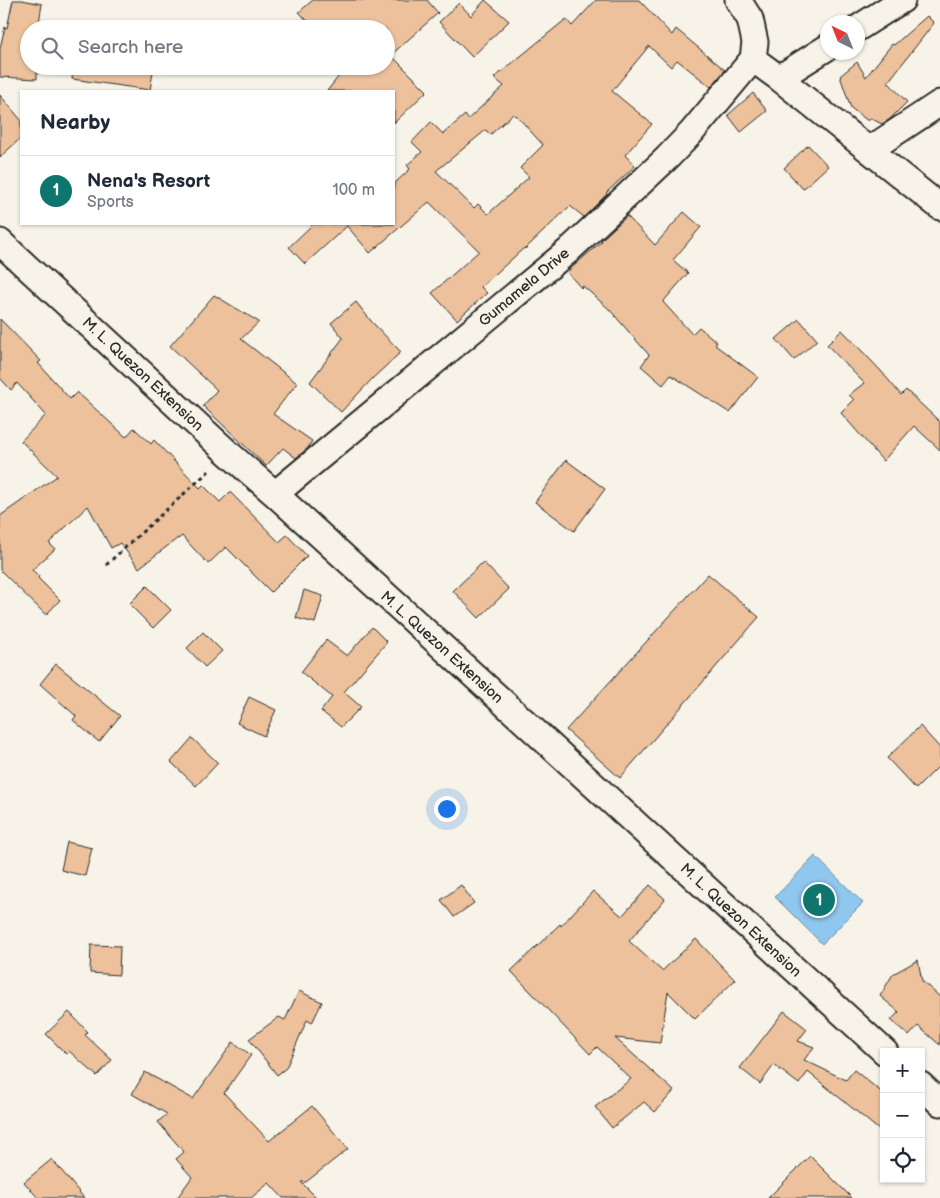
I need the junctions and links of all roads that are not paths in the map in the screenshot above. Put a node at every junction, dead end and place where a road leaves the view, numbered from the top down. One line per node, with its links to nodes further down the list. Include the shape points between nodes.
1 (738, 0): 5 (street, via 750,19 755,42)
2 (902, 0): 3 (street)
3 (865, 24)
4 (820, 52): 6 (street)
5 (753, 59): 6 (street); 11 (street, Gumamela Drive, via 667,158 567,252)
6 (779, 78): 8 (street)
7 (940, 103): 8 (street)
8 (868, 150): 9 (street)
9 (940, 207)
10 (0, 242): 11 (street, M. L. Quezon Extension)
11 (274, 494): 12 (street, M. L. Quezon Extension)
12 (880, 1048)
13 (925, 1090): 14 (street)
14 (940, 1103)

